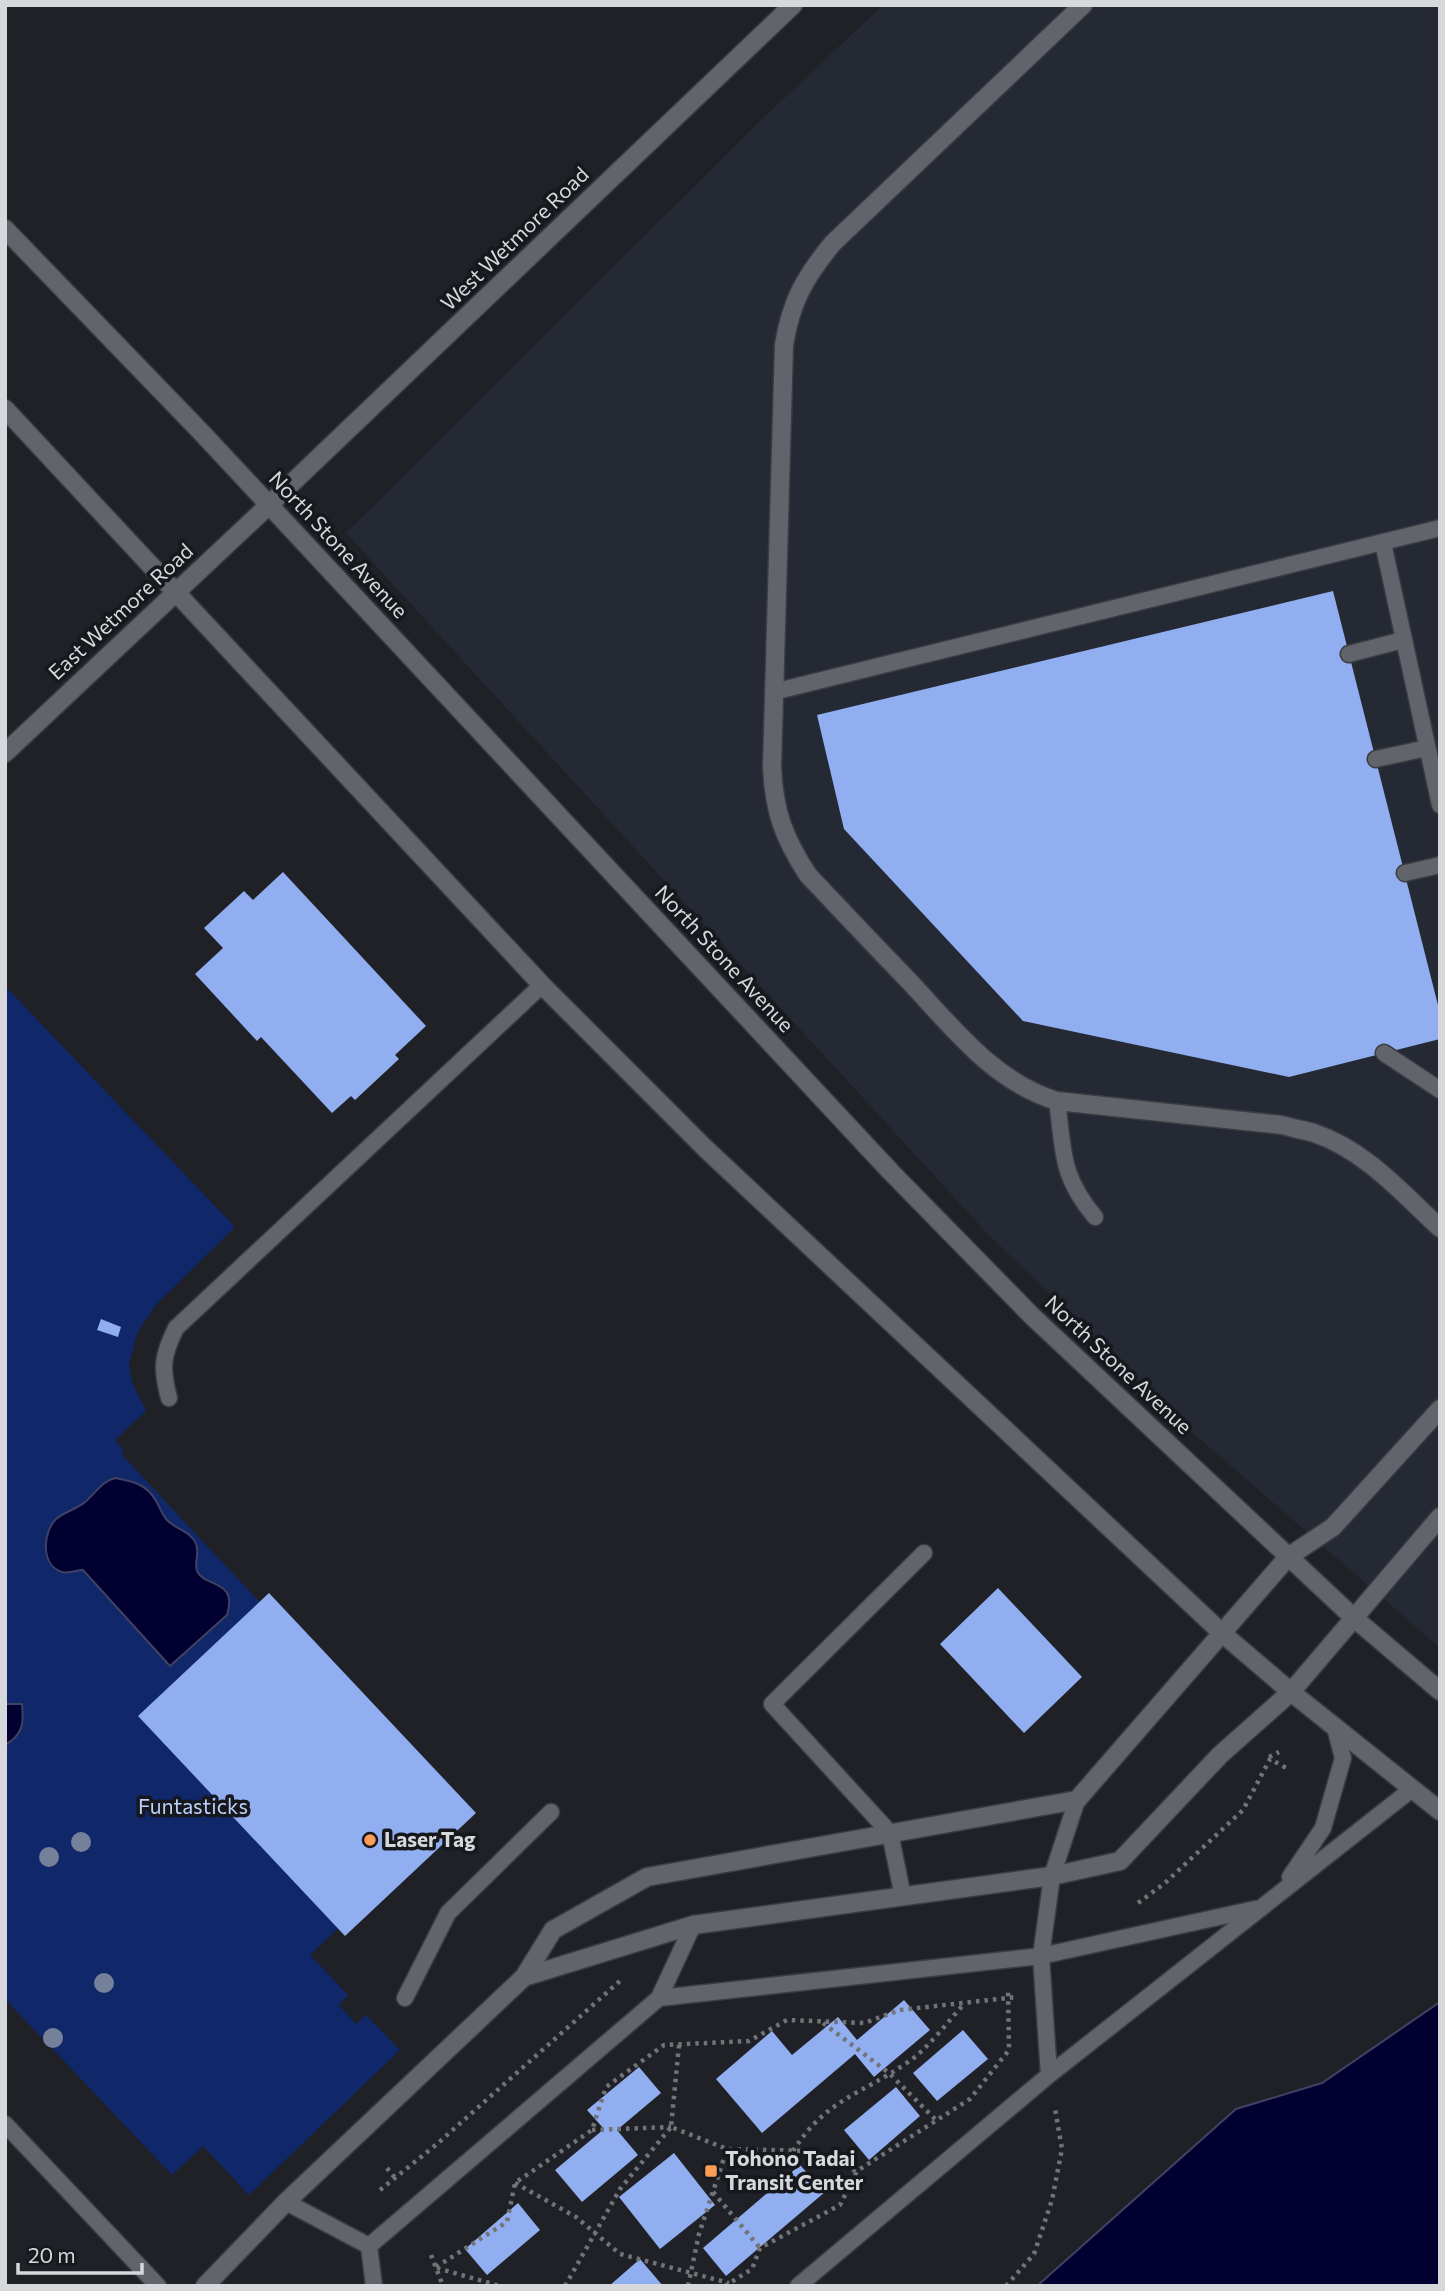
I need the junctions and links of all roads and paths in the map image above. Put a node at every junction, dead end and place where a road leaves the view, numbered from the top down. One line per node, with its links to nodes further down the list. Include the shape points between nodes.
1 (793, 5): 5 (main road, West Wetmore Road)
2 (1083, 5): 11 (main road, via 833,243 798,291 784,345)
3 (5, 229): 5 (main road, North Stone Avenue)
4 (5, 409): 8 (main road)
5 (269, 505): 8 (main road, East Wetmore Road); 28 (main road, North Stone Avenue, via 900,1181 1032,1316)
6 (1440, 528): 7 (lane)
7 (1383, 543): 9 (lane); 11 (lane)
8 (176, 592): 13 (main road, East Wetmore Road); 18 (main road)
9 (1403, 640): 10 (lane); 12 (lane)
10 (1349, 654)
11 (773, 692): 21 (main road, via 772,767 777,811 790,848 808,875 995,1069 1035,1094)
12 (1427, 748): 14 (lane); 15 (lane)
13 (5, 753)
14 (1376, 759)
15 (1440, 805)
16 (1440, 864): 17 (lane)
17 (1405, 873)
18 (542, 985): 24 (lane, via 176,1328 165,1350 162,1373); 30 (main road, via 706,1149)
19 (1384, 1053): 20 (lane)
20 (1440, 1090)
21 (1057, 1101): 22 (lane, via 1066,1169 1072,1186); 23 (main road, via 1282,1125 1315,1134 1376,1168)
22 (1095, 1217)
23 (1440, 1228)
24 (169, 1398)
25 (1440, 1409): 28 (main road, via 1333,1527)
26 (1440, 1517): 29 (main road)
27 (924, 1553): 39 (lane, via 772,1704)
28 (1288, 1557): 29 (main road, North Stone Avenue); 30 (main road)
29 (1354, 1618): 31 (main road, North Stone Avenue); 32 (main road)
30 (1223, 1634): 32 (main road); 36 (main road)
31 (1440, 1691)
32 (1291, 1692): 33 (main road); 40 (main road, via 1220,1755 1120,1861)
33 (1335, 1728): 35 (main road); 41 (lane, via 1343,1758 1323,1828)
34 (1288, 1769): 43 (path, via 1270,1759 1243,1810 1165,1883)
35 (1412, 1788): 37 (main road); 41 (lane)
36 (1077, 1800): 39 (main road); 40 (lane)
37 (1440, 1811)
38 (551, 1812): 51 (lane, via 448,1913)
39 (890, 1833): 42 (lane); 48 (main road, via 647,1877 553,1930)
40 (1052, 1876): 42 (main road); 46 (lane)
41 (1278, 1893): 44 (lane)
42 (903, 1897): 45 (main road)
43 (1132, 1907)
44 (1261, 1907): 46 (lane); 58 (lane)
45 (693, 1925): 48 (main road); 52 (lane)
46 (1041, 1956): 52 (lane); 58 (lane)
47 (627, 1975): 68 (path)
48 (524, 1977): 70 (main road)
49 (1009, 1980): 53 (path)
50 (1024, 1996): 53 (path)
51 (405, 1998)
52 (659, 1998): 72 (lane)
53 (1007, 1998): 54 (path); 60 (path, via 1009,2050 970,2099)
54 (966, 2003): 55 (path, via 900,2010 864,2023); 57 (path, via 910,2062)
55 (822, 2022): 56 (path, via 787,2021 748,2041); 57 (path)
56 (679, 2045): 62 (path); 63 (path, via 664,2045 606,2087)
57 (889, 2073): 60 (path); 65 (path, via 838,2101 806,2130)
58 (1049, 2076): 85 (lane)
59 (1054, 2106): 86 (path, via 1062,2149 1052,2200 1034,2254)
60 (936, 2120): 66 (path)
61 (5, 2124): 78 (lane)
62 (671, 2127): 63 (path); 64 (path); 71 (path, via 620,2189)
63 (592, 2130): 67 (path)
64 (727, 2149): 65 (path); 69 (path)
65 (793, 2151): 66 (path, via 811,2151)
66 (857, 2171): 73 (path, via 841,2205)
67 (515, 2183): 71 (path, via 576,2217); 75 (path, via 507,2222)
68 (380, 2190)
69 (713, 2191): 73 (path); 76 (path)
70 (286, 2203): 72 (lane); 79 (main road)
71 (596, 2234): 76 (path, via 620,2255); 83 (path)
72 (369, 2246): 80 (lane)
73 (760, 2248): 77 (path, via 752,2269)
74 (431, 2255): 75 (path)
75 (436, 2267): 81 (path); 82 (path)
76 (691, 2273): 77 (path); 84 (path)
77 (727, 2284)
78 (158, 2286)
79 (205, 2286)
80 (374, 2286)
81 (443, 2286)
82 (500, 2286)
83 (565, 2286)
84 (688, 2286)
85 (799, 2286)
86 (1006, 2286)

